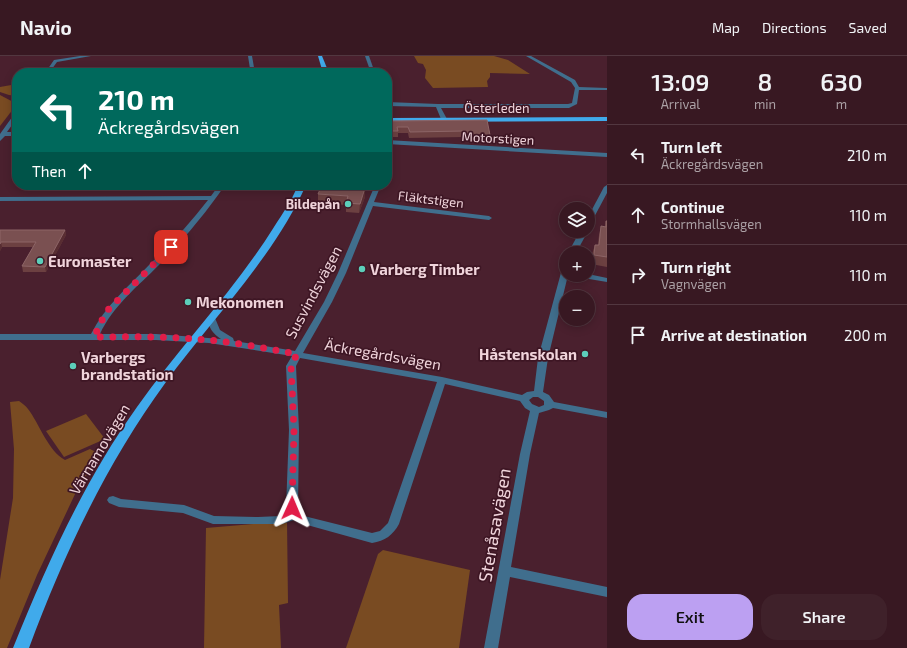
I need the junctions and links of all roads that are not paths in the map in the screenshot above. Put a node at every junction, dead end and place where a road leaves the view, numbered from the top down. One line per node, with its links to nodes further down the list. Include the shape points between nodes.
1 (89, 56): 8 (street, via 58,60)
2 (250, 56): 9 (street)
3 (320, 56): 10 (main road)
4 (324, 56): 11 (main road)
5 (367, 56): 12 (street)
6 (529, 56): 7 (street); 13 (street, via 573,81)
7 (539, 56)
8 (50, 68)
9 (252, 68)
10 (324, 68)
11 (325, 68)
12 (371, 68)
13 (577, 88): 14 (street); 16 (street, via 574,104 571,106)
14 (607, 89)
15 (392, 104): 16 (street)
16 (438, 106): 17 (street)
17 (444, 119): 18 (main road, Österleden); 19 (main road, Österleden)
18 (607, 119)
19 (392, 120)
20 (12, 121): 22 (street)
21 (12, 135): 22 (street)
22 (1, 137)
23 (392, 142): 24 (street, Motorstigen)
24 (607, 154)
25 (607, 187): 32 (street)
26 (219, 190): 30 (street)
27 (299, 190): 37 (main road, Värnamovägen, via 261,254)
28 (376, 190): 31 (street, Susvindsvägen)
29 (0, 198): 30 (street)
30 (213, 198): 39 (street, via 171,247 106,312)
31 (371, 204): 33 (street, Fläktstigen); 42 (street, Susvindsvägen, via 331,296)
32 (595, 210)
33 (489, 218)
34 (595, 278): 35 (street)
35 (607, 280)
36 (563, 282): 44 (street, via 543,358)
37 (211, 318): 40 (main road, Värnamovägen); 41 (street, Äckregårdsvägen, via 217,332)
38 (0, 337): 39 (street, Äckregårdsvägen)
39 (94, 337): 40 (street, Äckregårdsvägen)
40 (195, 339): 41 (street, Äckregårdsvägen); 53 (main road, Värnamovägen, via 138,413 97,478 75,521)
41 (235, 343): 42 (street, Äckregårdsvägen)
42 (297, 354): 43 (street, Äckregårdsvägen); 50 (street, Susvindsvägen, via 291,366)
43 (442, 380): 45 (street, Äckregårdsvägen); 50 (street, via 393,524 386,534 372,538 311,523)
44 (538, 394): 45 (street, via 530,394); 46 (street, via 547,398)
45 (524, 399): 47 (street, Äckregårdsvägen, via 526,404)
46 (550, 404): 47 (street, via 545,409); 48 (street)
47 (535, 409): 51 (street, Stenåsavägen)
48 (607, 415)
49 (114, 500): 50 (street, via 119,503 184,509 213,520 282,520)
50 (294, 515)
51 (505, 571): 52 (street); 54 (street, Stenåsavägen)
52 (607, 592)
53 (22, 648)
54 (491, 648)

